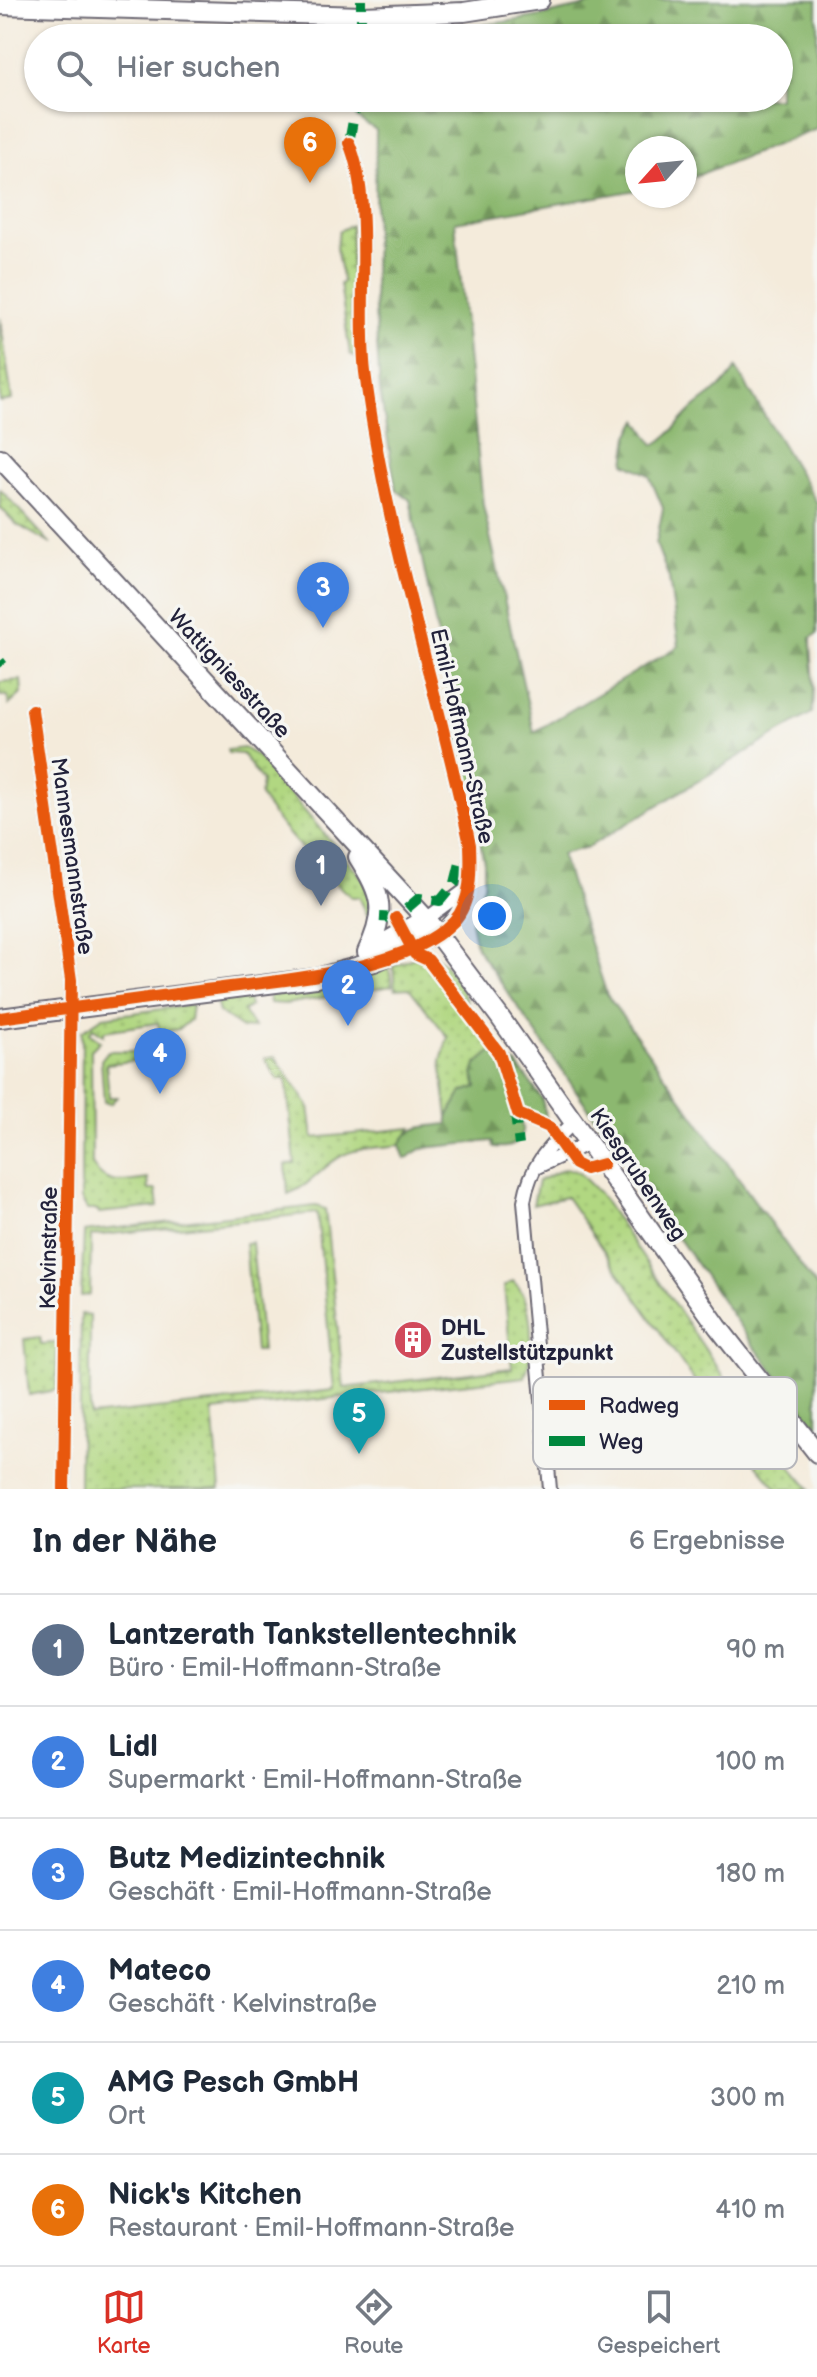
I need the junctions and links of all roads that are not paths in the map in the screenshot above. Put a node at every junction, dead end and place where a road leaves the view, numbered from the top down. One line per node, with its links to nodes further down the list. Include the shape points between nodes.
1 (540, 0): 3 (main road, via 464,12)
2 (0, 5): 3 (main road)
3 (383, 8)
4 (349, 143): 8 (street, Emil-Hoffmann-Straße, via 360,184 365,370 375,436 470,845)
5 (0, 458): 7 (main road, Wattigniesstraße)
6 (32, 710): 12 (street, Mannesmannstraße)
7 (338, 824): 9 (main road, Wattigniesstraße); 10 (main road, via 378,892 382,909)
8 (468, 888): 9 (street, Emil-Hoffmann-Straße); 9 (street, Emil-Hoffmann-Straße, via 455,919)
9 (432, 926): 10 (main road, Emil-Hoffmann-Straße); 11 (main road, Emil-Hoffmann-Straße, via 374,962); 14 (main road, Kiesgrubenweg)
10 (367, 952): 11 (main road, Emil-Hoffmann-Straße)
11 (351, 967): 12 (main road, Emil-Hoffmann-Straße, via 316,978)
12 (71, 1008): 13 (main road, Emil-Hoffmann-Straße); 22 (street, Kelvinstraße)
13 (0, 1018)
14 (574, 1122): 15 (main road, Kiesgrubenweg); 16 (street, via 539,1155)
15 (589, 1143): 16 (street); 18 (main road, Kiesgrubenweg)
16 (535, 1168): 17 (street, via 524,1201)
17 (540, 1377)
18 (757, 1377)
19 (797, 1428): 20 (main road, Kiesgrubenweg)
20 (817, 1453)
21 (548, 1469): 23 (street)
22 (64, 1489)
23 (550, 1489)

